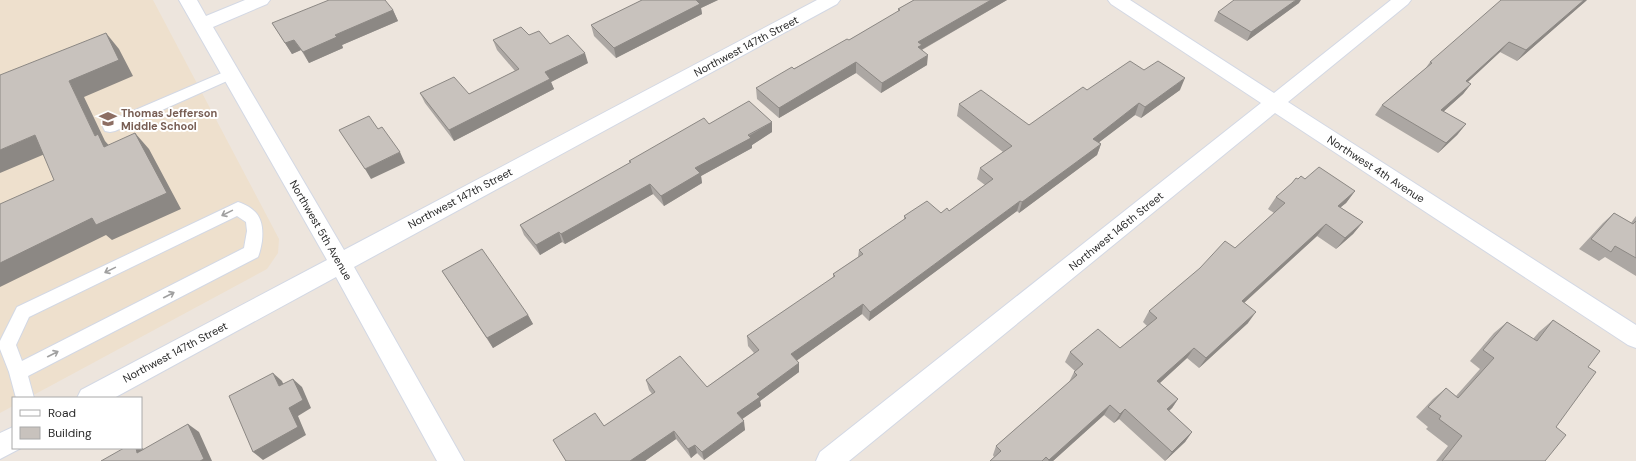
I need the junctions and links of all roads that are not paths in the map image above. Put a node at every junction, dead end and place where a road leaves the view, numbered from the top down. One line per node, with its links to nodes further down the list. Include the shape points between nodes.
1 (188, 0): 6 (street, Northwest 5th Avenue)
2 (261, 0): 6 (street)
3 (831, 0): 10 (street, Northwest 147th Street)
4 (1117, 0): 8 (street, Northwest 4th Avenue)
5 (1402, 0): 8 (street, Northwest 146th Street)
6 (202, 24): 7 (street, Northwest 5th Avenue)
7 (231, 74): 9 (lane); 10 (street, Northwest 5th Avenue)
8 (1274, 103): 11 (street, Northwest 4th Avenue); 18 (street, Northwest 146th Street)
9 (110, 127)
10 (340, 263): 14 (street, Northwest 147th Street); 17 (street, Northwest 5th Avenue)
11 (1636, 338)
12 (18, 372): 12 (lane, one-way to 12, via 252,252 255,231 253,219 238,208 23,312 7,345); 13 (lane)
13 (25, 397)
14 (92, 397)
15 (12, 440): 16 (street)
16 (0, 446)
17 (451, 461)
18 (829, 461)

